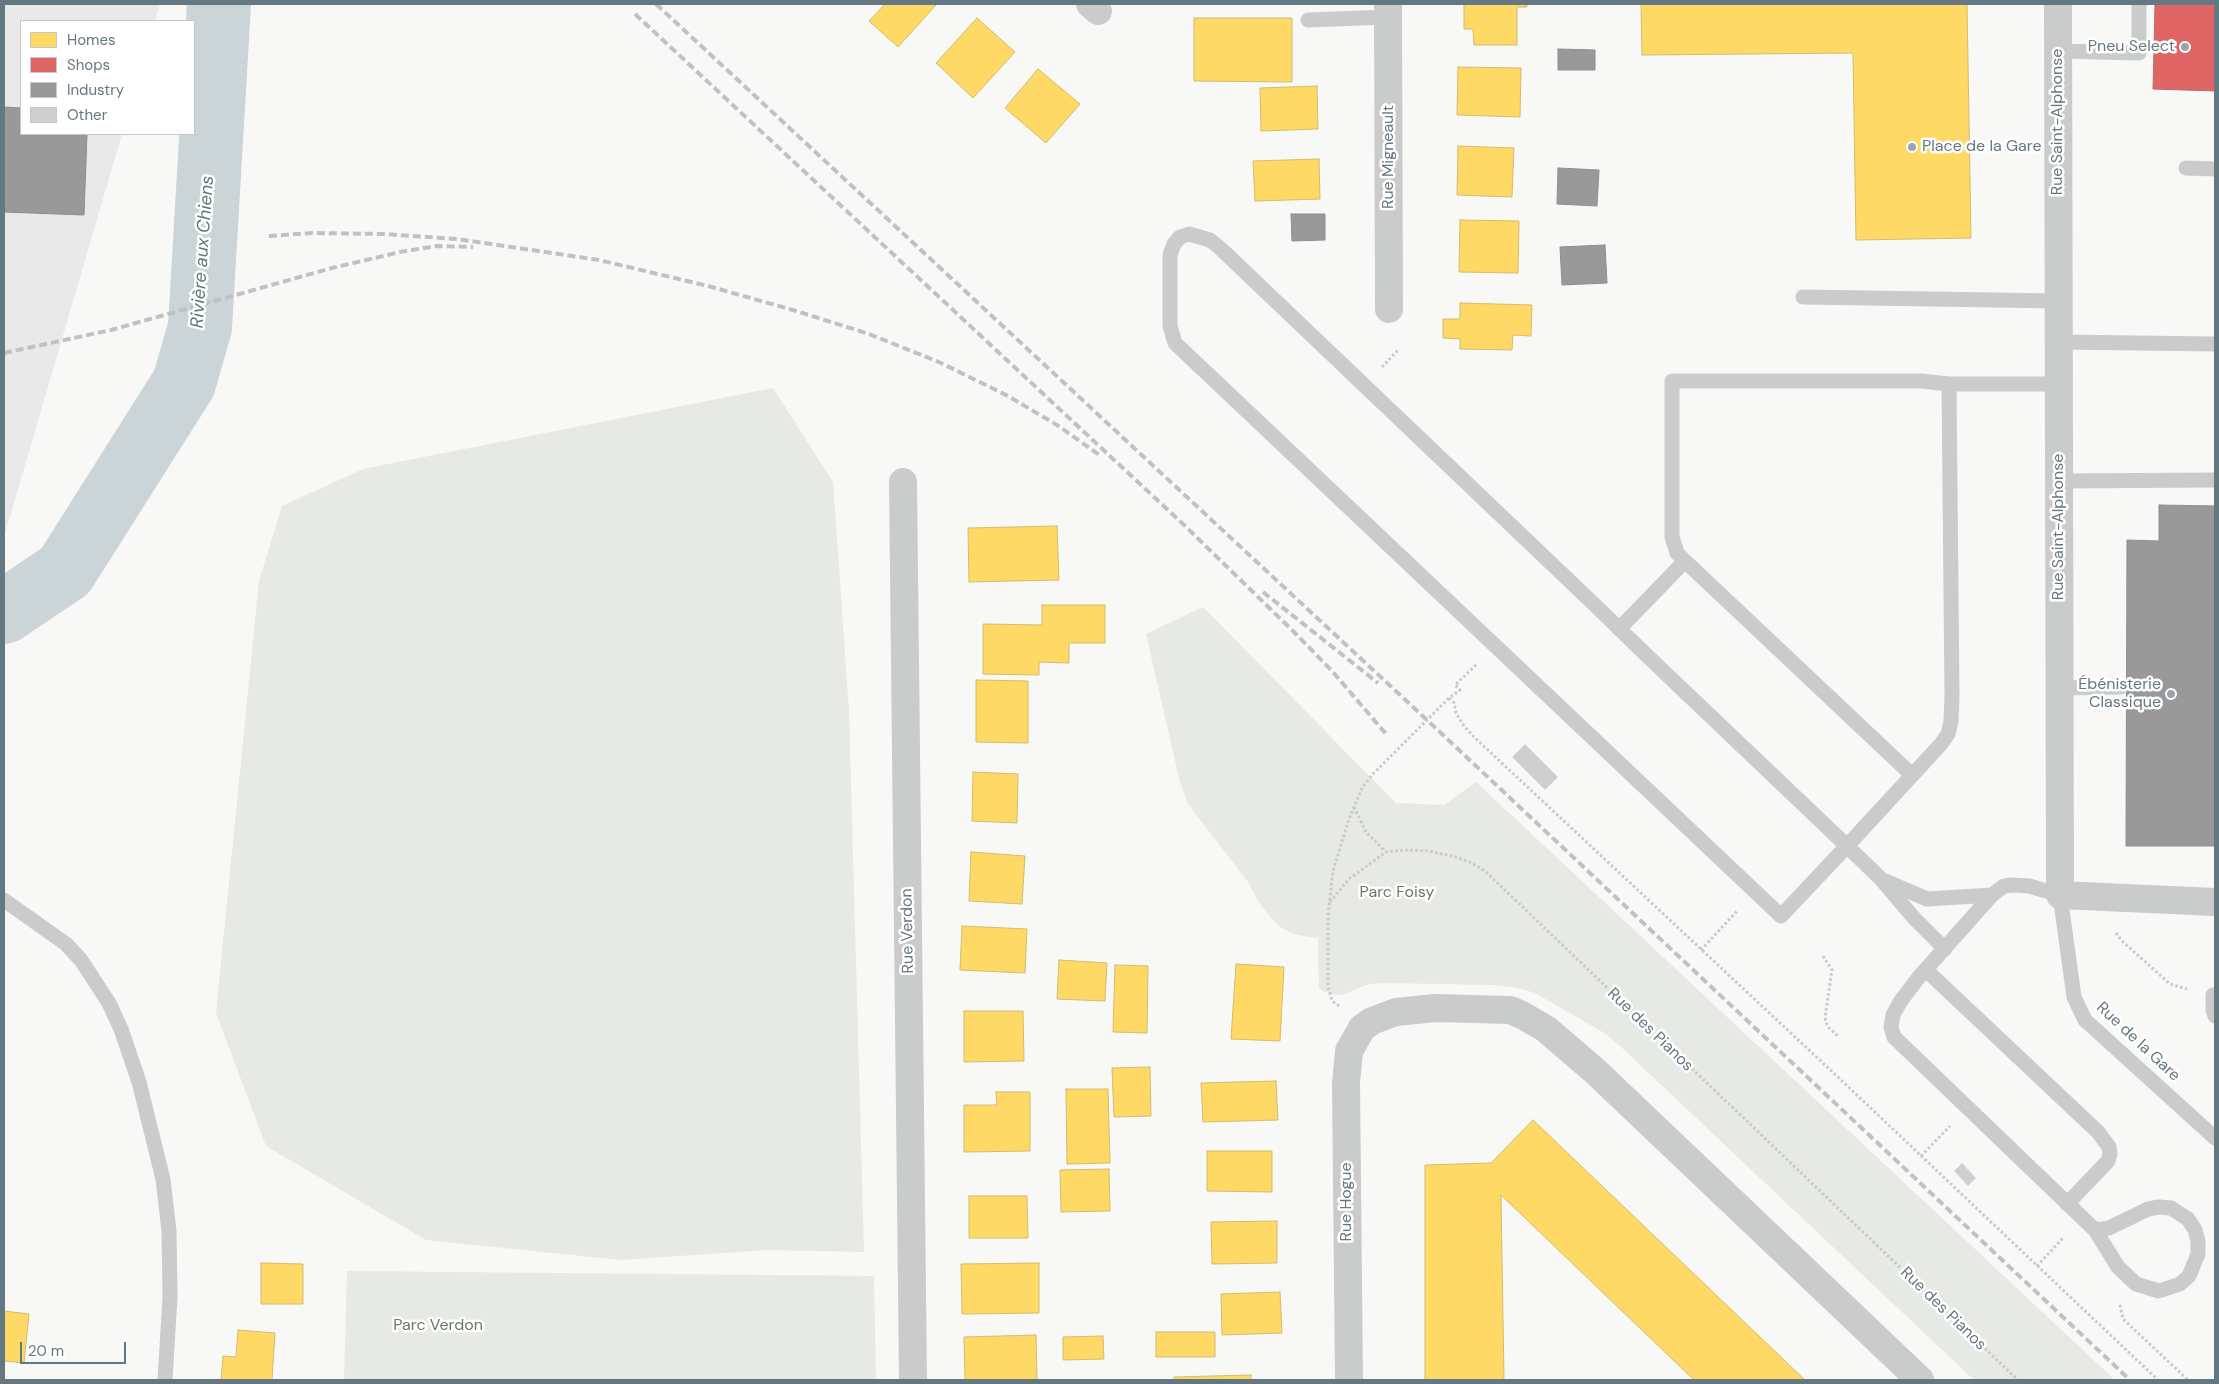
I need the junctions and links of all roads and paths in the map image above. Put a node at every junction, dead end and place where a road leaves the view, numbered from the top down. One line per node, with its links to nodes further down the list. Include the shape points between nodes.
1 (2058, 4): 5 (street, Rue Saint-Alphonse)
2 (2139, 4): 5 (lane, via 2139,53)
3 (1388, 10): 4 (lane); 10 (street, Rue Migneault)
4 (1308, 20)
5 (2058, 51): 9 (street, Rue Saint-Alphonse)
6 (2186, 168): 7 (lane)
7 (2215, 169)
8 (1803, 297): 9 (lane)
9 (2058, 301): 11 (street, Rue Saint-Alphonse)
10 (1389, 309)
11 (2059, 342): 12 (lane); 14 (street, Rue Saint-Alphonse)
12 (2215, 344)
13 (1949, 384): 14 (lane); 18 (lane, via 1921,380 1672,381 1672,537 1677,553); 24 (lane, via 1951,722 1941,744)
14 (2058, 384): 16 (street, Rue Saint-Alphonse)
15 (2215, 480): 16 (lane)
16 (2059, 481): 22 (street, Rue Saint-Alphonse)
17 (903, 482): 54 (street, Rue Verdon)
18 (1684, 561): 19 (lane); 24 (lane)
19 (1619, 629): 26 (lane); 26 (lane, via 1220,248 1199,236 1189,234 1180,237 1170,255 1170,326 1175,343 1755,893 1781,916)
20 (1481, 660): 23 (path, via 1455,685 1460,690)
21 (2120, 687): 22 (lane)
22 (2060, 688): 30 (street, Rue Saint-Alphonse)
23 (1449, 698): 25 (path, via 1373,774 1362,788); 37 (path, via 1474,738)
24 (1912, 775): 26 (lane)
25 (1354, 807): 27 (path, via 1366,832); 32 (path, via 1337,854)
26 (1847, 846): 28 (lane)
27 (1386, 852): 32 (path, via 1349,879); 57 (path, Rue des Pianos, via 1428,851 1456,857 1486,872)
28 (1880, 878): 29 (lane, via 1927,899); 36 (lane)
29 (1992, 895): 30 (lane, via 2004,886 2013,885); 36 (lane)
30 (2060, 895): 33 (street); 46 (lane, Rue de la Gare, via 2072,988 2079,1011)
31 (4, 900): 53 (lane, via 66,944 81,960 110,1003 124,1038 163,1179 170,1259)
32 (1330, 902): 42 (path, via 1327,967)
33 (2215, 902)
34 (1721, 929): 37 (path)
35 (2116, 933): 40 (path)
36 (1945, 948): 39 (lane)
37 (1701, 950): 47 (path)
38 (1823, 956): 44 (path, via 1832,970 1825,1018 1828,1027)
39 (1926, 970): 48 (lane, via 1893,1015 1891,1027 1894,1037); 48 (lane, via 2105,1140 2110,1154 2108,1161)
40 (2177, 987)
41 (2215, 995): 43 (lane)
42 (1332, 1001)
43 (2215, 1016)
44 (1839, 1036)
45 (1942, 1134): 47 (path)
46 (2215, 1138)
47 (1921, 1156): 51 (path)
48 (2068, 1204): 49 (lane)
49 (2095, 1230): 49 (lane, via 2126,1277 2147,1289 2159,1291 2180,1284 2189,1276 2198,1254 2198,1241 2188,1219 2171,1208 2159,1206 2148,1209 2109,1228)
50 (2057, 1244): 51 (path)
51 (2037, 1266): 58 (path)
52 (2120, 1302): 59 (path, via 2123,1320)
53 (165, 1380)
54 (913, 1380)
55 (1349, 1380): 56 (street, Rue Hogue, via 1346,1083 1349,1051 1362,1028 1372,1021 1396,1012 1435,1008 1501,1009 1522,1015 1557,1038)
56 (1920, 1380)
57 (2018, 1380)
58 (2158, 1380)
59 (2188, 1380)

